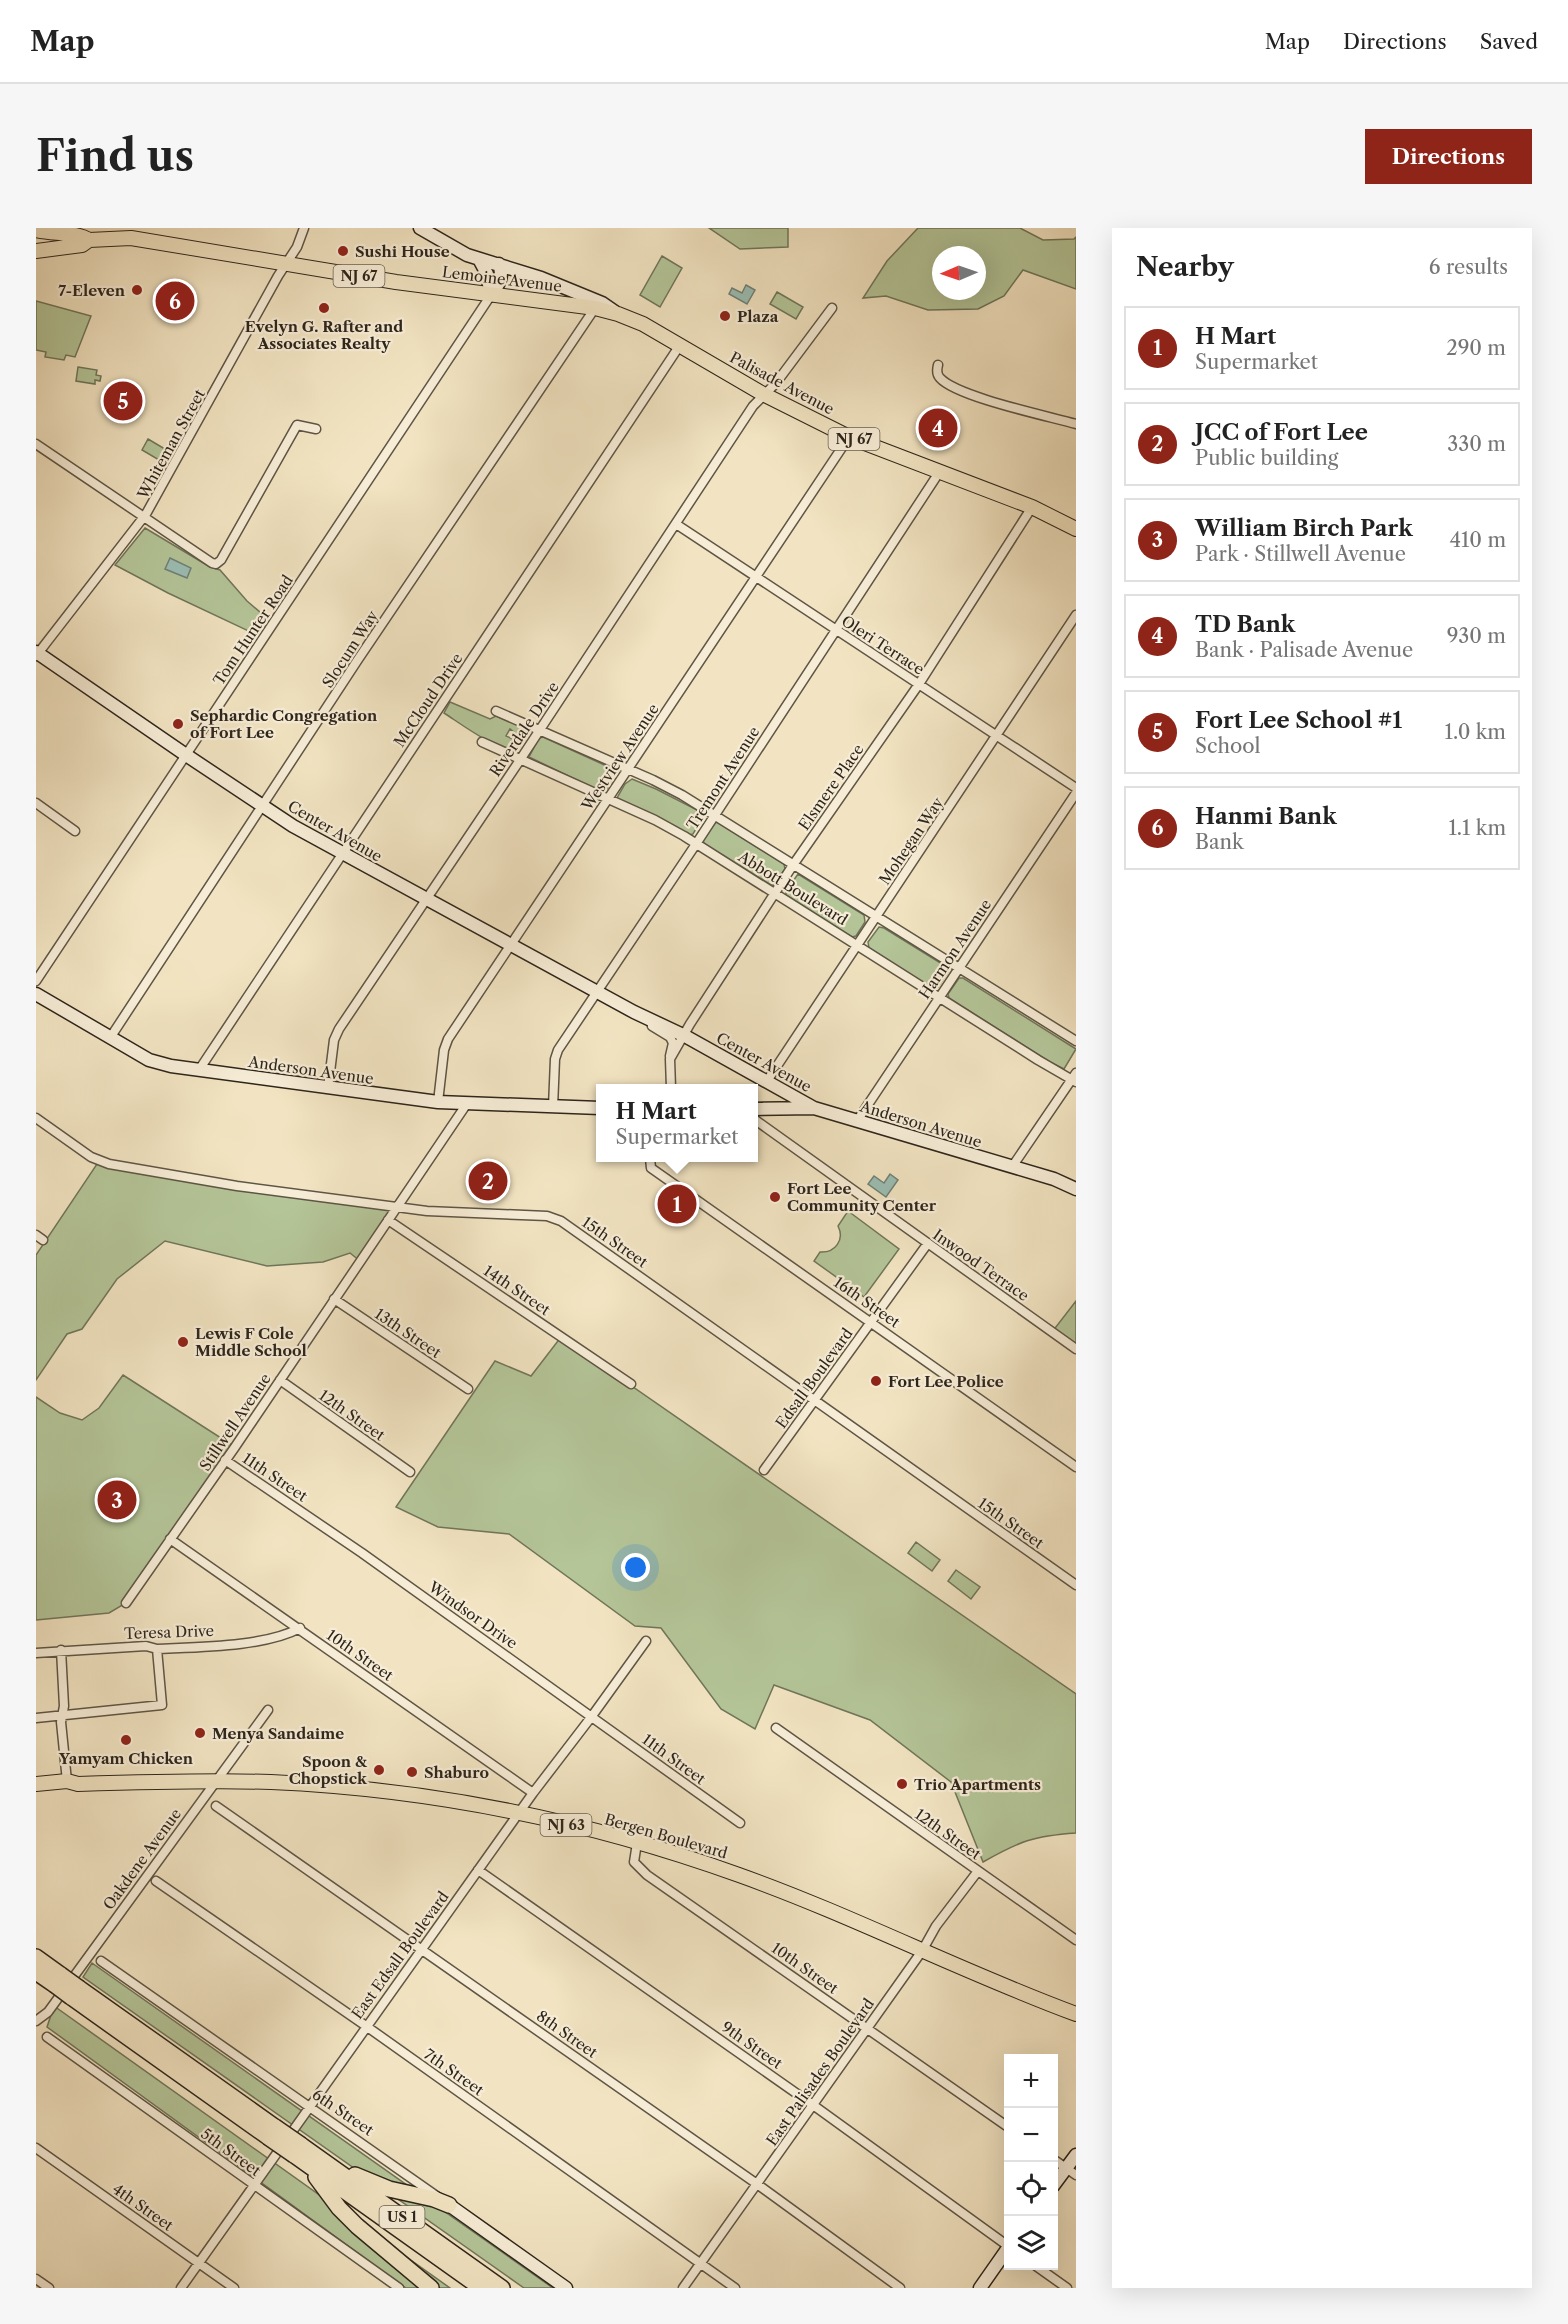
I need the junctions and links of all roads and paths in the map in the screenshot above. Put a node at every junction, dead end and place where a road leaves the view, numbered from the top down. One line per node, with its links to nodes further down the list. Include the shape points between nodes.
1 (304, 228): 7 (street, Whiteman Street)
2 (420, 228): 6 (main road)
3 (36, 230): 4 (main road, NJ 67, via 82,235)
4 (89, 240): 5 (main road, Lemoine Avenue / NJ 67, via 82,245); 7 (main road, Lemoine Avenue / NJ 67, via 146,239)
5 (37, 254)
6 (478, 259): 8 (main road); 9 (main road, via 487,274)
7 (287, 264): 9 (main road, Lemoine Avenue / NJ 67); 23 (street, Whiteman Street)
8 (499, 264): 9 (main road, via 502,272); 12 (main road, via 602,303)
9 (491, 295): 10 (main road, Lemoine Avenue / NJ 67); 35 (street, Tom Hunter Road)
10 (595, 308): 12 (main road, Lemoine Avenue / NJ 67); 41 (street, Slocum Way)
11 (832, 308): 16 (street, Riverdale Drive)
12 (618, 314): 13 (main road, Lemoine Avenue / NJ 67)
13 (644, 324): 14 (main road, Palisade Avenue / NJ 67)
14 (680, 345): 16 (main road, Palisade Avenue / NJ 67); 45 (street, McCloud Drive)
15 (938, 364): 17 (street, via 940,378 960,390)
16 (763, 394): 19 (main road, Palisade Avenue / NJ 67); 24 (street, Riverdale Drive)
17 (1076, 423)
18 (316, 429): 23 (street, via 297,424 219,562 212,563)
19 (849, 437): 21 (main road, Palisade Avenue / NJ 67); 26 (street, Westview Avenue)
20 (36, 444): 23 (street)
21 (940, 471): 22 (main road, Palisade Avenue / NJ 67); 28 (street, Tremont Avenue)
22 (1032, 507): 25 (main road, Palisade Avenue / NJ 67); 30 (street, Elsmere Place)
23 (144, 517): 29 (street, Whiteman Street)
24 (676, 524): 26 (street, Oleri Terrace); 32 (street, Riverdale Drive)
25 (1076, 529)
26 (756, 577): 28 (street, Oleri Terrace); 37 (street, Westview Avenue)
27 (1076, 615): 33 (street, Mohegan Way)
28 (836, 630): 30 (street, Oleri Terrace); 42 (street, Tremont Avenue)
29 (37, 654): 35 (main road, Center Avenue)
30 (919, 684): 33 (street, Oleri Terrace); 46 (street, Elsmere Place)
31 (496, 711): 32 (street, Abbott Boulevard)
32 (540, 730): 36 (street, Riverdale Drive); 37 (street, Abbott Boulevard)
33 (997, 736): 38 (street, Oleri Terrace); 49 (street, Mohegan Way)
34 (482, 742): 36 (street, Abbott Boulevard)
35 (186, 755): 41 (main road, Center Avenue); 53 (street, Tom Hunter Road)
36 (520, 760): 39 (street, Abbott Boulevard); 48 (street, Riverdale Drive)
37 (628, 769): 39 (street, Westview Avenue); 42 (street, Abbott Boulevard)
38 (1076, 790): 52 (street, Harmon Avenue)
39 (608, 799): 44 (street, Abbott Boulevard); 50 (street, Westview Avenue)
40 (36, 803): 43 (street)
41 (264, 806): 45 (main road, Center Avenue); 59 (street, Slocum Way)
42 (715, 815): 44 (street, Tremont Avenue); 46 (street, Abbott Boulevard)
43 (75, 831)
44 (696, 844): 47 (street, Abbott Boulevard); 54 (street, Tremont Avenue)
45 (342, 853): 48 (main road, Center Avenue); 62 (street, McCloud Drive)
46 (793, 865): 47 (street, Elsmere Place); 49 (street, Abbott Boulevard)
47 (776, 892): 51 (street, Abbott Boulevard); 58 (street, Elsmere Place)
48 (426, 899): 50 (main road, Center Avenue); 66 (street, Riverdale Drive, via 339,1029)
49 (877, 917): 51 (street, Mohegan Way); 52 (street, Abbott Boulevard)
50 (510, 945): 54 (main road, Center Avenue); 67 (street, Westview Avenue, via 448,1039)
51 (858, 945): 56 (street, Abbott Boulevard); 64 (street, Mohegan Way)
52 (959, 969): 56 (street, Harmon Avenue); 60 (street, Abbott Boulevard)
53 (36, 981)
54 (596, 991): 57 (main road, Center Avenue); 69 (street, Tremont Avenue, via 558,1050)
55 (36, 994): 59 (main road, Anderson Avenue)
56 (939, 996): 63 (street, Abbott Boulevard); 74 (street, Harmon Avenue)
57 (634, 1012): 58 (main road, Center Avenue); 61 (street, Center Avenue, via 670,1037)
58 (685, 1036): 61 (street, Elsmere Place); 64 (main road, Center Avenue)
59 (110, 1038): 62 (main road, Anderson Avenue, via 148,1060)
60 (1076, 1041)
61 (670, 1059): 65 (street)
62 (199, 1070): 66 (main road, Anderson Avenue)
63 (1074, 1078): 77 (street)
64 (767, 1081): 71 (main road, Center Avenue)
65 (671, 1084)
66 (328, 1088): 67 (main road, Anderson Avenue)
67 (438, 1102): 68 (main road, Anderson Avenue)
68 (466, 1105): 69 (main road, Anderson Avenue); 79 (street, Stillwell Avenue)
69 (554, 1107): 70 (main road, Anderson Avenue)
70 (596, 1108)
71 (814, 1108): 72 (main road, Anderson Avenue); 74 (main road, Anderson Avenue)
72 (758, 1109)
73 (36, 1118): 79 (street, 15th Street, via 109,1164)
74 (857, 1121): 77 (main road, Anderson Avenue)
75 (758, 1123): 81 (street, Inwood Terrace)
76 (650, 1162): 83 (street, 16th Street, via 651,1168)
77 (1012, 1167): 78 (main road, Anderson Avenue)
78 (1076, 1189)
79 (397, 1207): 80 (street, Stillwell Avenue); 88 (street, 15th Street, via 458,1214 547,1216 561,1221)
80 (388, 1220): 82 (street, Stillwell Avenue); 86 (street, 14th Street)
81 (928, 1243): 83 (street, Edsall Boulevard); 84 (street, Inwood Terrace)
82 (334, 1299): 85 (street, Stillwell Avenue); 87 (street, 13th Street)
83 (871, 1322): 88 (street, Edsall Boulevard); 90 (street, 16th Street)
84 (1076, 1348)
85 (280, 1380): 89 (street, Stillwell Avenue); 92 (street, 12th Street)
86 (631, 1384)
87 (468, 1389)
88 (814, 1400): 91 (street, Edsall Boulevard); 95 (street, 15th Street)
89 (225, 1460): 93 (street, 11th Street); 94 (street, Stillwell Avenue)
90 (1076, 1467)
91 (764, 1470)
92 (410, 1472)
93 (339, 1537): 104 (street, Windsor Drive)
94 (171, 1539): 96 (street, Stillwell Avenue); 97 (street, 10th Street)
95 (1076, 1585)
96 (126, 1604)
97 (300, 1628): 99 (street, Teresa Drive, via 261,1641); 111 (street, 10th Street)
98 (646, 1641): 104 (street, East Edsall Boulevard)
99 (157, 1649): 100 (street, Teresa Drive, via 146,1646); 103 (street, via 162,1705)
100 (61, 1650): 101 (street, Teresa Drive); 103 (street)
101 (36, 1653)
102 (268, 1710): 107 (street, Oakdene Avenue)
103 (63, 1715): 105 (street); 108 (street)
104 (592, 1716): 111 (street, East Edsall Boulevard); 114 (street, 11th Street)
105 (36, 1718)
106 (776, 1728): 117 (street, 12th Street)
107 (214, 1781): 108 (main road, Bergen Boulevard / NJ 63); 113 (main road, Bergen Boulevard / NJ 63, via 357,1789); 127 (street, Oakdene Avenue, via 48,2012)
108 (72, 1783): 109 (main road, Bergen Boulevard / NJ 63); 110 (main road, Bergen Boulevard / NJ 63, via 68,1788)
109 (36, 1784)
110 (36, 1793)
111 (533, 1793): 113 (street, East Edsall Boulevard)
112 (216, 1806): 120 (street, 8th Street)
113 (519, 1812): 115 (main road, Bergen Boulevard / NJ 63); 116 (street, East Edsall Boulevard)
114 (740, 1823)
115 (637, 1843): 121 (main road, Bergen Boulevard / NJ 63, via 785,1892); 129 (street, 10th Street, via 634,1863 647,1875)
116 (478, 1870): 120 (street, East Edsall Boulevard); 131 (street, 9th Street)
117 (978, 1871): 119 (street, 12th Street); 121 (street, East Palisades Boulevard)
118 (156, 1881): 128 (street, 7th Street)
119 (1076, 1941)
120 (422, 1948): 128 (street, East Edsall Boulevard); 141 (street, 8th Street)
121 (922, 1951): 126 (main road, Bergen Boulevard / NJ 63); 129 (street, East Palisades Boulevard)
122 (36, 1957): 125 (highway, US 1)
123 (101, 1961): 132 (street, 6th Street)
124 (36, 1972): 125 (highway, US 1)
125 (58, 1980): 135 (highway, US 1, bridge)
126 (1076, 2014)
127 (36, 2021)
128 (366, 2026): 132 (street, East Edsall Boulevard); 147 (street, 7th Street)
129 (868, 2028): 131 (street, East Palisades Boulevard); 133 (street, 10th Street)
130 (47, 2037): 142 (street, 5th Street)
131 (813, 2105): 141 (street, East Palisades Boulevard); 144 (street, 9th Street)
132 (309, 2107): 142 (street, East Edsall Boulevard); 143 (street, 6th Street)
133 (1004, 2124)
134 (36, 2148): 146 (street, 4th Street)
135 (300, 2154): 138 (highway, US 1); 154 (highway, via 348,2217); 155 (highway, US 1)
136 (1076, 2155): 139 (main road)
137 (1057, 2162): 139 (street)
138 (327, 2164): 143 (highway, via 382,2187); 156 (highway, US 1)
139 (1071, 2172): 140 (main road)
140 (1058, 2182)
141 (757, 2184): 147 (street, East Palisades Boulevard); 160 (street, 8th Street)
142 (253, 2185): 146 (street, East Edsall Boulevard); 153 (street, 5th Street)
143 (449, 2205): 157 (main road, 6th Street)
144 (1004, 2244)
145 (1004, 2253): 161 (main road)
146 (199, 2263): 151 (street, East Edsall Boulevard); 152 (street, 4th Street)
147 (701, 2264): 158 (street, East Palisades Boulevard); 159 (street, 7th Street)
148 (1043, 2270): 162 (street)
149 (36, 2279): 150 (street)
150 (49, 2288)
151 (181, 2288)
152 (234, 2288)
153 (399, 2288)
154 (431, 2288)
155 (481, 2288)
156 (502, 2288)
157 (566, 2288)
158 (683, 2288)
159 (735, 2288)
160 (900, 2288)
161 (980, 2288)
162 (1068, 2288)

